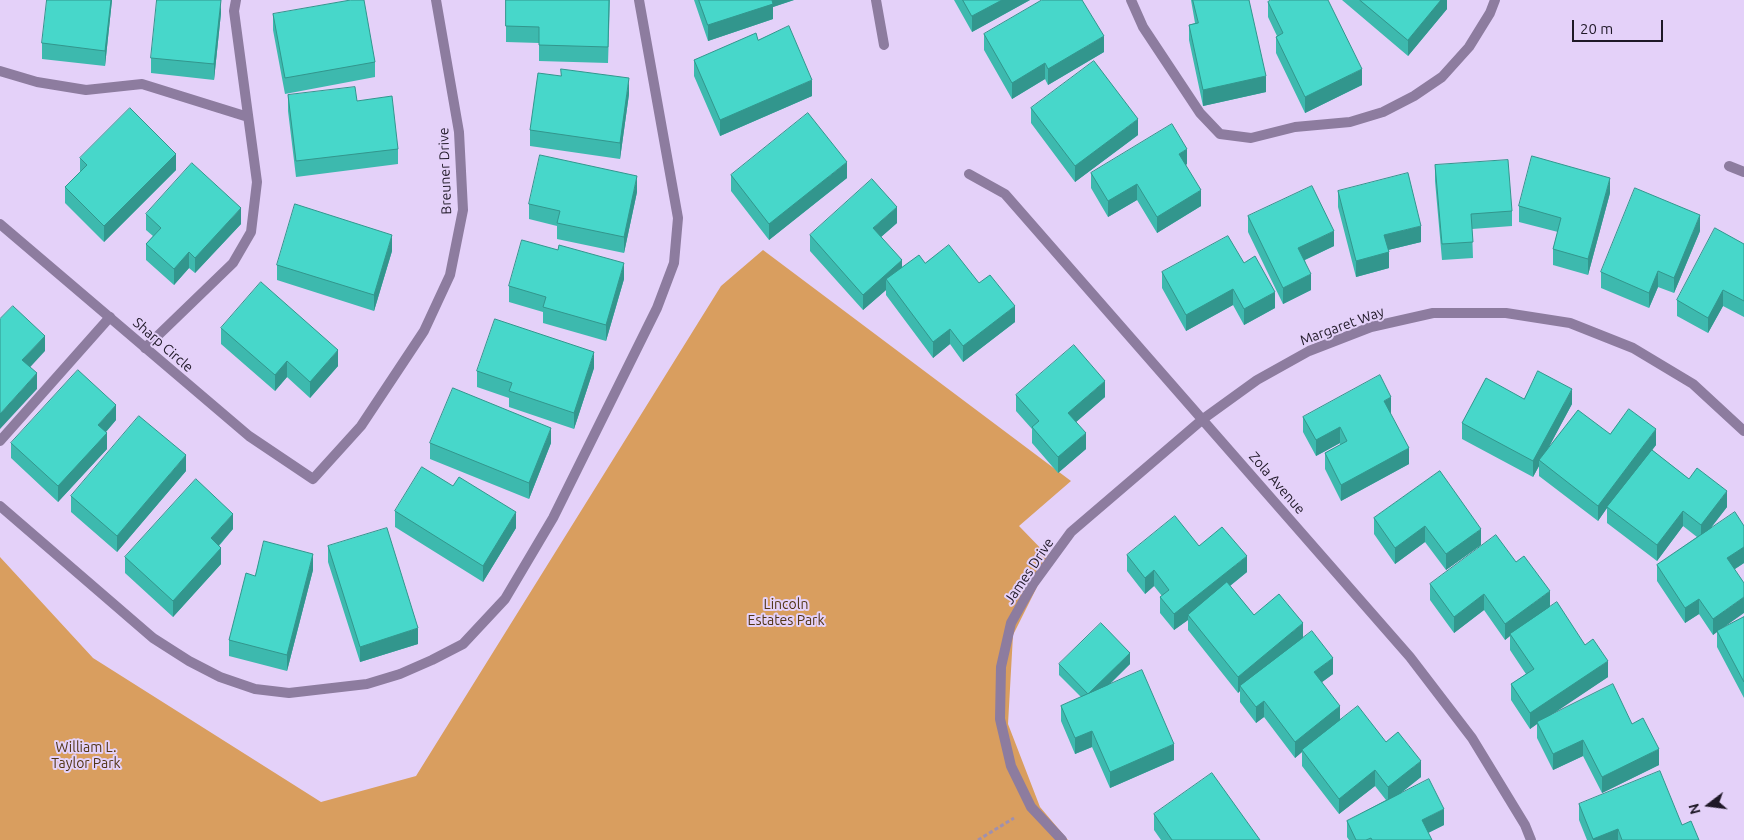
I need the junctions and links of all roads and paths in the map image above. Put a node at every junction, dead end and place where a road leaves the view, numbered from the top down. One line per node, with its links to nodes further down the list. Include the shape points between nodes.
1 (236, 0): 9 (street, via 234,11)
2 (436, 0): 19 (street, Breuner Drive, via 459,132 463,210 450,275 424,331 361,426)
3 (639, 0): 20 (street, via 678,218 674,263 657,308 553,518 505,599 463,644 400,674 367,684 289,693 256,689 220,677 153,638)
4 (876, 0): 7 (street)
5 (1131, 0): 6 (street, via 1143,27 1200,113 1220,134 1251,138 1296,127 1350,122 1383,112 1414,96 1442,77 1468,47)
6 (1495, 0)
7 (884, 45)
8 (0, 71): 9 (street, via 37,82 86,90 142,84)
9 (248, 117): 15 (street, via 257,182 251,232 233,263)
10 (1729, 166): 11 (street)
11 (1744, 172)
12 (969, 174): 16 (street, Zola Avenue, via 1005,194)
13 (0, 224): 14 (street, Sharp Circle)
14 (110, 317): 15 (street, Sharp Circle); 18 (street)
15 (145, 348): 19 (street, Sharp Circle, via 249,436)
16 (1203, 418): 17 (street, Margaret Way, via 1257,380 1309,351 1371,327 1433,313 1506,313 1570,324 1633,348 1693,384); 21 (street, James Drive, via 1072,532 1033,584 1011,623 1001,667 1000,719 1011,766); 24 (street, Zola Avenue, via 1410,657 1472,738)
17 (1744, 431)
18 (0, 441)
19 (313, 479)
20 (0, 506)
21 (1031, 807): 22 (path); 23 (street, James Drive)
22 (978, 840)
23 (1062, 840)
24 (1531, 840)

